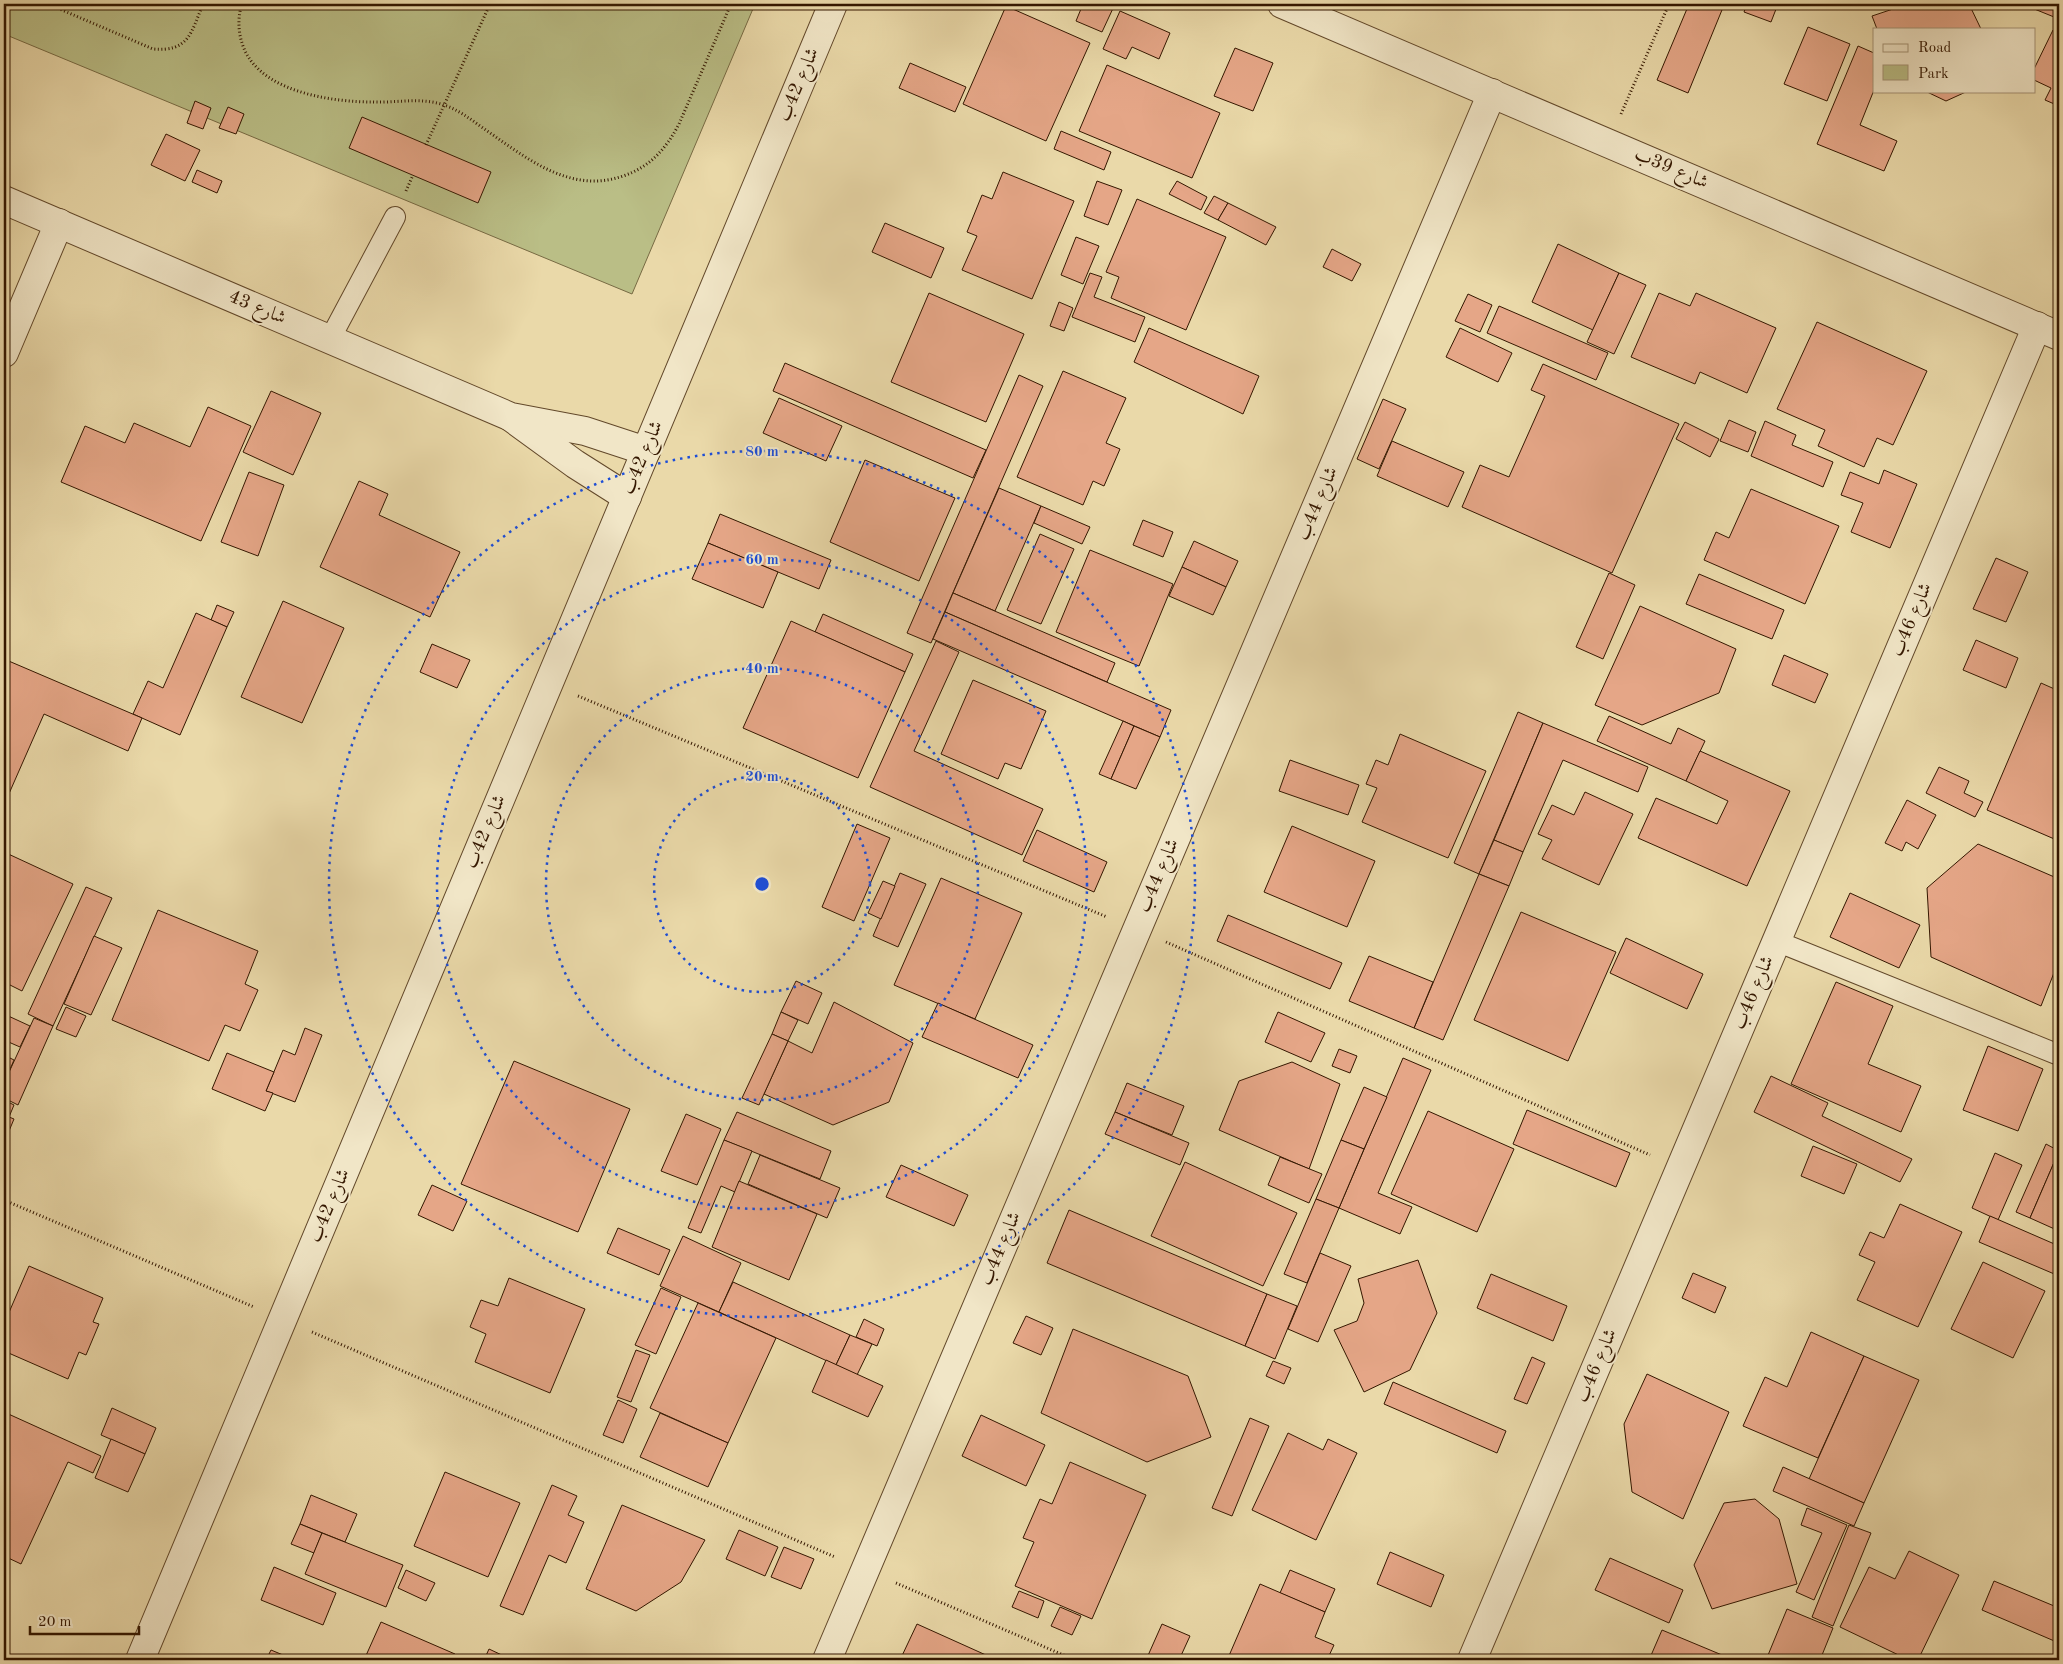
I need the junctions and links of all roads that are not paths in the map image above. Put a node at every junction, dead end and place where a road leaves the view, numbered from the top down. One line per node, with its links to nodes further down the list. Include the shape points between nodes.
1 (833, 4): 11 (street, شارع 42ب)
2 (1282, 4): 3 (street, شارع 39ب)
3 (1492, 93): 7 (street, شارع 39ب); 16 (street, شارع 44ب)
4 (4, 200): 6 (street, شارع 43)
5 (395, 217): 8 (lane)
6 (59, 223): 8 (street, شارع 43); 9 (street)
7 (2048, 331): 13 (street, شارع 46ب)
8 (330, 340): 10 (street, شارع 43)
9 (4, 353)
10 (511, 417): 11 (street, شارع 43, via 585,431); 12 (street, شارع 43)
11 (646, 451): 12 (street, شارع 42ب)
12 (627, 497): 15 (street, شارع 42ب)
13 (1776, 941): 14 (lane); 17 (street, شارع 46ب)
14 (2059, 1055)
15 (140, 1660)
16 (827, 1660)
17 (1472, 1660)

